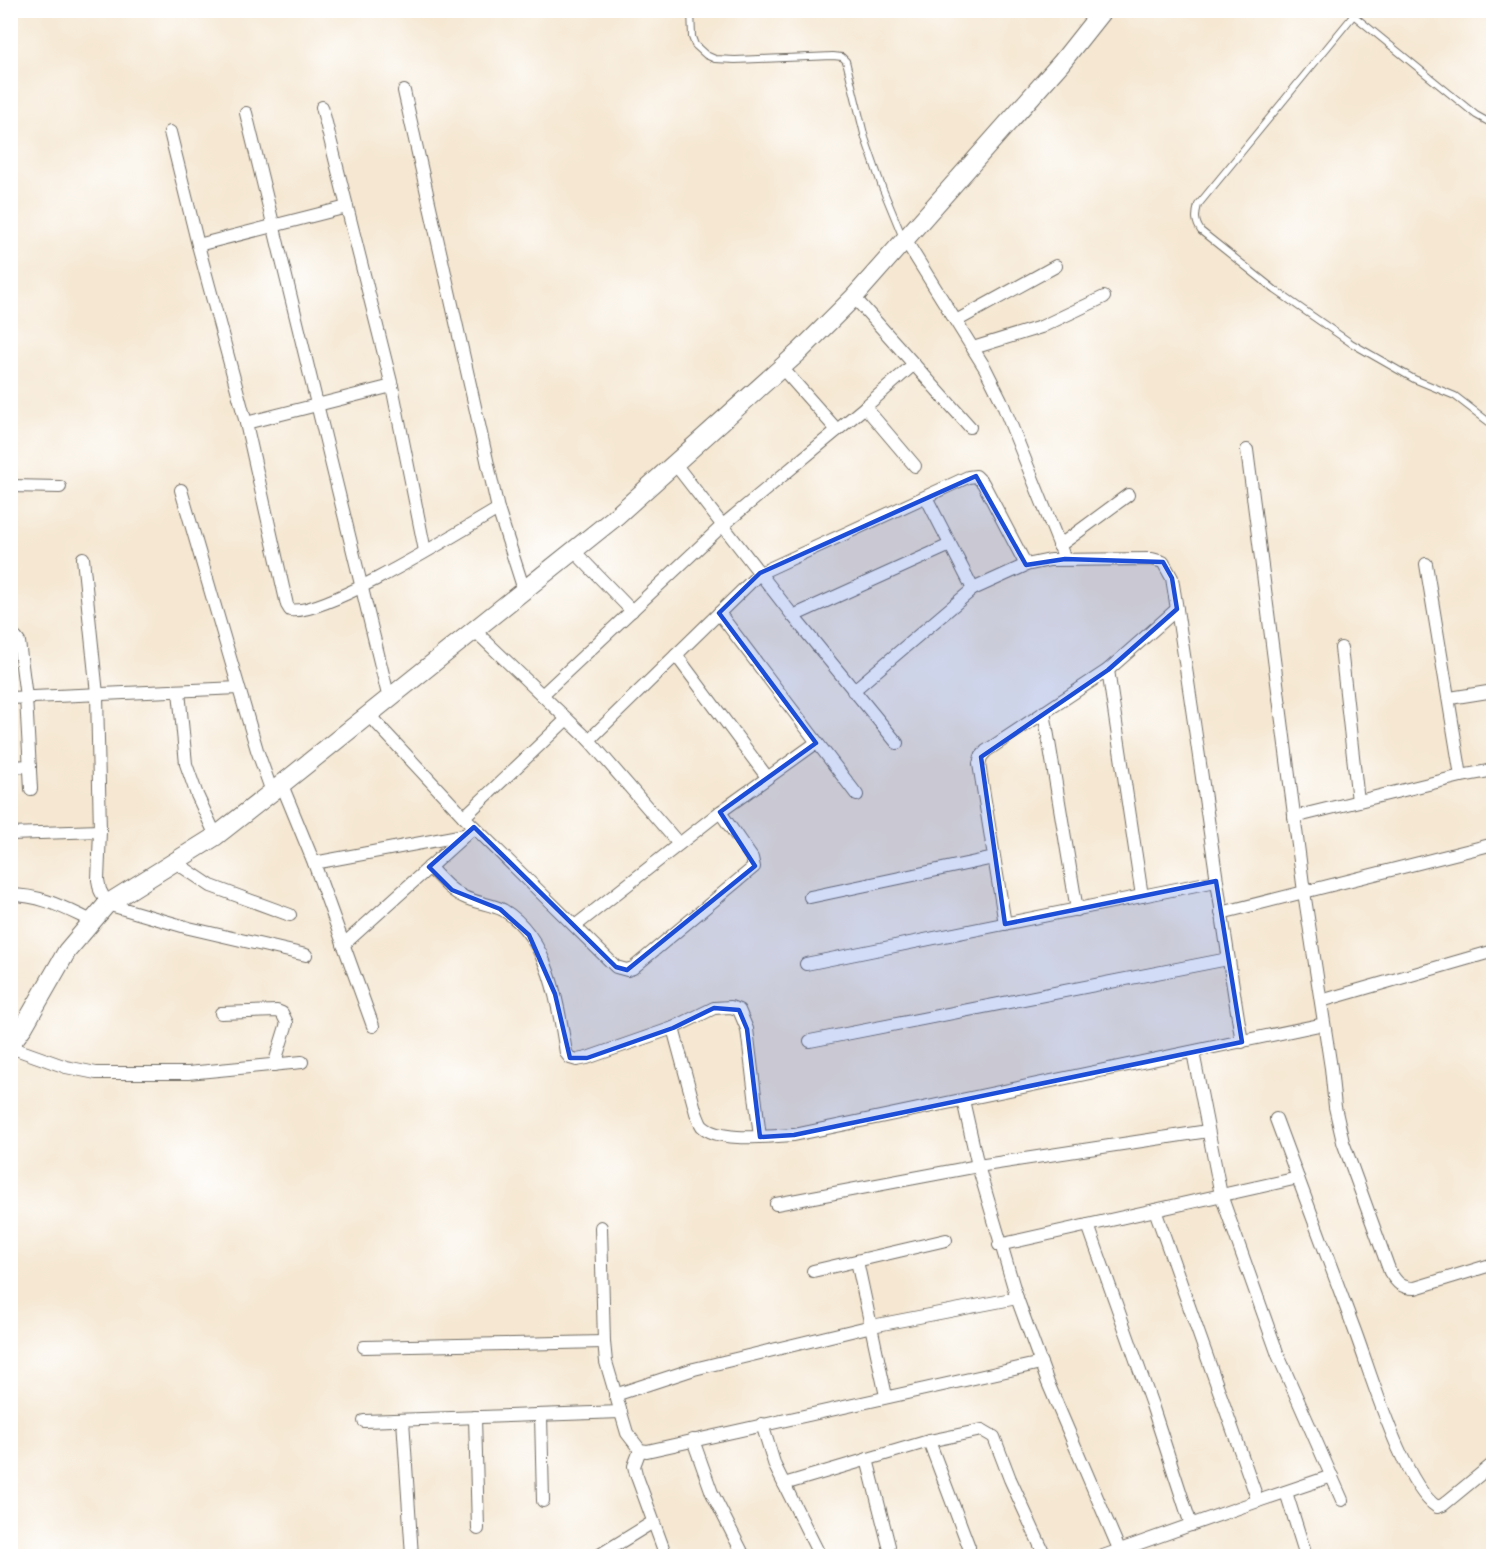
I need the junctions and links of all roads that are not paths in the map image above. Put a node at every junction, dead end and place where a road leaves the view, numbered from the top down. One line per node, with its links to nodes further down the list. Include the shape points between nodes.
1 (691, 10): 12 (lane, via 695,45 715,59 833,56 846,61 865,138)
2 (1103, 10): 12 (main road)
3 (1347, 10): 4 (lane)
4 (1353, 16): 8 (lane, via 1476,115); 25 (lane, via 1197,205 1197,224 1275,290 1351,344 1414,379 1455,396)
5 (404, 91): 36 (street)
6 (322, 107): 10 (street)
7 (246, 113): 11 (street)
8 (1494, 124)
9 (170, 132): 13 (street)
10 (347, 207): 11 (street); 21 (street)
11 (273, 227): 13 (street); 22 (street)
12 (904, 238): 15 (main road); 17 (street)
13 (198, 245): 24 (street)
14 (1056, 266): 17 (street)
15 (854, 297): 19 (street); 20 (main road)
16 (1104, 297): 18 (street, via 1041,327)
17 (956, 321): 18 (street)
18 (973, 348): 39 (street, via 1001,400)
19 (914, 364): 23 (street); 26 (street)
20 (782, 368): 27 (street); 29 (main road)
21 (392, 386): 22 (street); 41 (street)
22 (317, 405): 24 (street); 47 (street)
23 (865, 407): 27 (street); 30 (street)
24 (246, 423): 47 (street, via 290,610 303,611)
25 (1494, 426)
26 (969, 427)
27 (837, 430): 37 (street)
28 (1247, 450): 86 (street)
29 (675, 464): 37 (street); 40 (main road)
30 (915, 466)
31 (10, 486): 32 (street)
32 (60, 487)
33 (181, 490): 59 (street)
34 (1128, 495): 39 (street)
35 (926, 497): 38 (street); 45 (street, via 968,477 980,478); 46 (street)
36 (498, 509): 41 (street); 49 (street)
37 (723, 525): 46 (street); 51 (street)
38 (950, 545): 48 (street); 53 (street)
39 (1059, 546): 43 (street)
40 (573, 550): 49 (main road); 51 (street)
41 (425, 551): 47 (street)
42 (83, 558): 63 (street)
43 (1065, 560): 45 (street); 50 (street, via 1163,562 1172,578)
44 (1426, 564): 67 (street)
45 (1026, 566): 48 (street)
46 (760, 573): 52 (street); 53 (street)
47 (363, 587): 68 (street)
48 (973, 589): 61 (street)
49 (524, 590): 54 (main road)
50 (1177, 609): 58 (street); 97 (street)
51 (632, 611): 64 (street)
52 (719, 613): 57 (street); 73 (street)
53 (793, 616): 61 (street)
54 (474, 630): 64 (street); 68 (main road)
55 (10, 633): 65 (street, via 19,642)
56 (1341, 648): 83 (street)
57 (676, 655): 72 (street); 79 (street)
58 (1108, 670): 69 (street); 100 (street)
59 (239, 688): 60 (street); 80 (street, via 257,750)
60 (179, 691): 63 (street); 90 (street, via 186,764)
61 (853, 691): 74 (street)
62 (1494, 691): 67 (street)
63 (97, 694): 65 (street); 87 (street)
64 (542, 695): 71 (street)
65 (26, 697): 66 (street); 75 (street)
66 (10, 698)
67 (1450, 698): 78 (street)
68 (389, 699): 70 (main road)
69 (1044, 712): 93 (street, via 981,757); 103 (street)
70 (369, 715): 80 (main road); 85 (street)
71 (567, 719): 72 (street); 85 (street)
72 (589, 740): 91 (street)
73 (816, 743): 79 (street); 82 (street)
74 (897, 743)
75 (30, 766): 76 (street); 81 (street)
76 (10, 767)
77 (1494, 770): 78 (street)
78 (1461, 776): 83 (street)
79 (767, 777): 84 (street)
80 (277, 788): 90 (main road); 95 (street)
81 (31, 789)
82 (857, 795)
83 (1358, 801): 86 (street)
84 (720, 812): 91 (street); 108 (street, via 752,858 754,867 633,968 615,967)
85 (464, 817): 88 (street)
86 (1294, 817): 98 (street)
87 (100, 831): 89 (street); 102 (street, via 98,880)
88 (469, 831): 95 (street); 96 (street); 108 (street)
89 (10, 834)
90 (216, 836): 94 (main road)
91 (679, 844): 108 (street)
92 (1494, 844): 98 (street)
93 (994, 858): 101 (street); 107 (street)
94 (175, 862): 102 (main road); 105 (street, via 211,886)
95 (314, 863): 109 (street)
96 (429, 867): 109 (street); 119 (street, via 452,890 501,909 517,920 540,952 560,1010 570,1058 577,1060)
97 (1216, 881): 100 (street); 104 (street)
98 (1304, 892): 104 (street); 114 (street)
99 (10, 895): 106 (street, via 43,898)
100 (1142, 896): 103 (street)
101 (810, 897)
102 (107, 904): 106 (main road); 111 (street)
103 (1077, 910): 107 (street)
104 (1221, 914): 112 (street)
105 (290, 915)
106 (92, 921): 116 (main road)
107 (1005, 924): 113 (street)
108 (574, 926)
109 (343, 945): 118 (street)
110 (1494, 951): 114 (street)
111 (306, 955)
112 (1228, 959): 120 (street); 121 (street)
113 (806, 964)
114 (1321, 1001): 117 (street)
115 (221, 1013): 125 (street, via 282,1013 287,1023)
116 (17, 1024): 122 (main road)
117 (1324, 1024): 121 (street); 140 (street, via 1343,1142 1397,1284 1415,1288)
118 (373, 1026)
119 (673, 1028): 129 (street, via 701,1125 727,1136); 129 (street, via 714,1008 739,1010 747,1029)
120 (810, 1041)
121 (1242, 1042): 123 (street)
122 (10, 1046): 125 (street, via 66,1067 96,1073 188,1073)
123 (1193, 1052): 126 (street); 128 (street)
124 (302, 1062): 125 (street)
125 (274, 1065)
126 (963, 1100): 129 (street, via 794,1135); 130 (street)
127 (1276, 1119): 131 (street)
128 (1208, 1131): 130 (street); 132 (street)
129 (760, 1137)
130 (978, 1166): 133 (street); 138 (street)
131 (1298, 1178): 132 (street); 159 (street, via 1383,1411 1415,1481 1437,1507)
132 (1221, 1195): 134 (street); 160 (street, via 1278,1355)
133 (776, 1204)
134 (1155, 1210): 135 (street); 163 (street)
135 (1088, 1225): 138 (street); 167 (street)
136 (602, 1227): 144 (street)
137 (946, 1240): 139 (street)
138 (999, 1245): 142 (street)
139 (857, 1261): 141 (street); 143 (street)
140 (1494, 1264)
141 (813, 1271)
142 (1017, 1298): 143 (street); 146 (street)
143 (872, 1326): 147 (street, via 694,1369); 148 (street)
144 (604, 1342): 145 (street); 147 (street)
145 (364, 1347)
146 (1041, 1363): 148 (street); 171 (street)
147 (615, 1395): 149 (street)
148 (886, 1396): 154 (street)
149 (621, 1412): 150 (street); 157 (street)
150 (541, 1415): 151 (street); 165 (street)
151 (475, 1417): 152 (street); 168 (street)
152 (403, 1420): 153 (street); 172 (street)
153 (364, 1421)
154 (762, 1424): 155 (street); 161 (street)
155 (693, 1440): 157 (street, via 647,1450); 175 (street, via 712,1493)
156 (929, 1441): 158 (street); 170 (street); 177 (street, via 982,1430 994,1437)
157 (635, 1445): 166 (street, via 634,1466)
158 (867, 1459): 161 (street); 169 (street)
159 (1494, 1463)
160 (1332, 1476): 162 (street); 164 (street)
161 (784, 1484): 176 (street)
162 (1286, 1492): 163 (street); 179 (street)
163 (1258, 1500): 167 (street)
164 (1342, 1500)
165 (543, 1501)
166 (653, 1522): 173 (street); 174 (street)
167 (1191, 1525): 171 (street)
168 (478, 1529)
169 (890, 1546)
170 (969, 1547)
171 (1121, 1553): 178 (street)
172 (412, 1557)
173 (598, 1557)
174 (666, 1557)
175 (744, 1557)
176 (820, 1557)
177 (1045, 1557)
178 (1103, 1557)
179 (1306, 1557)

